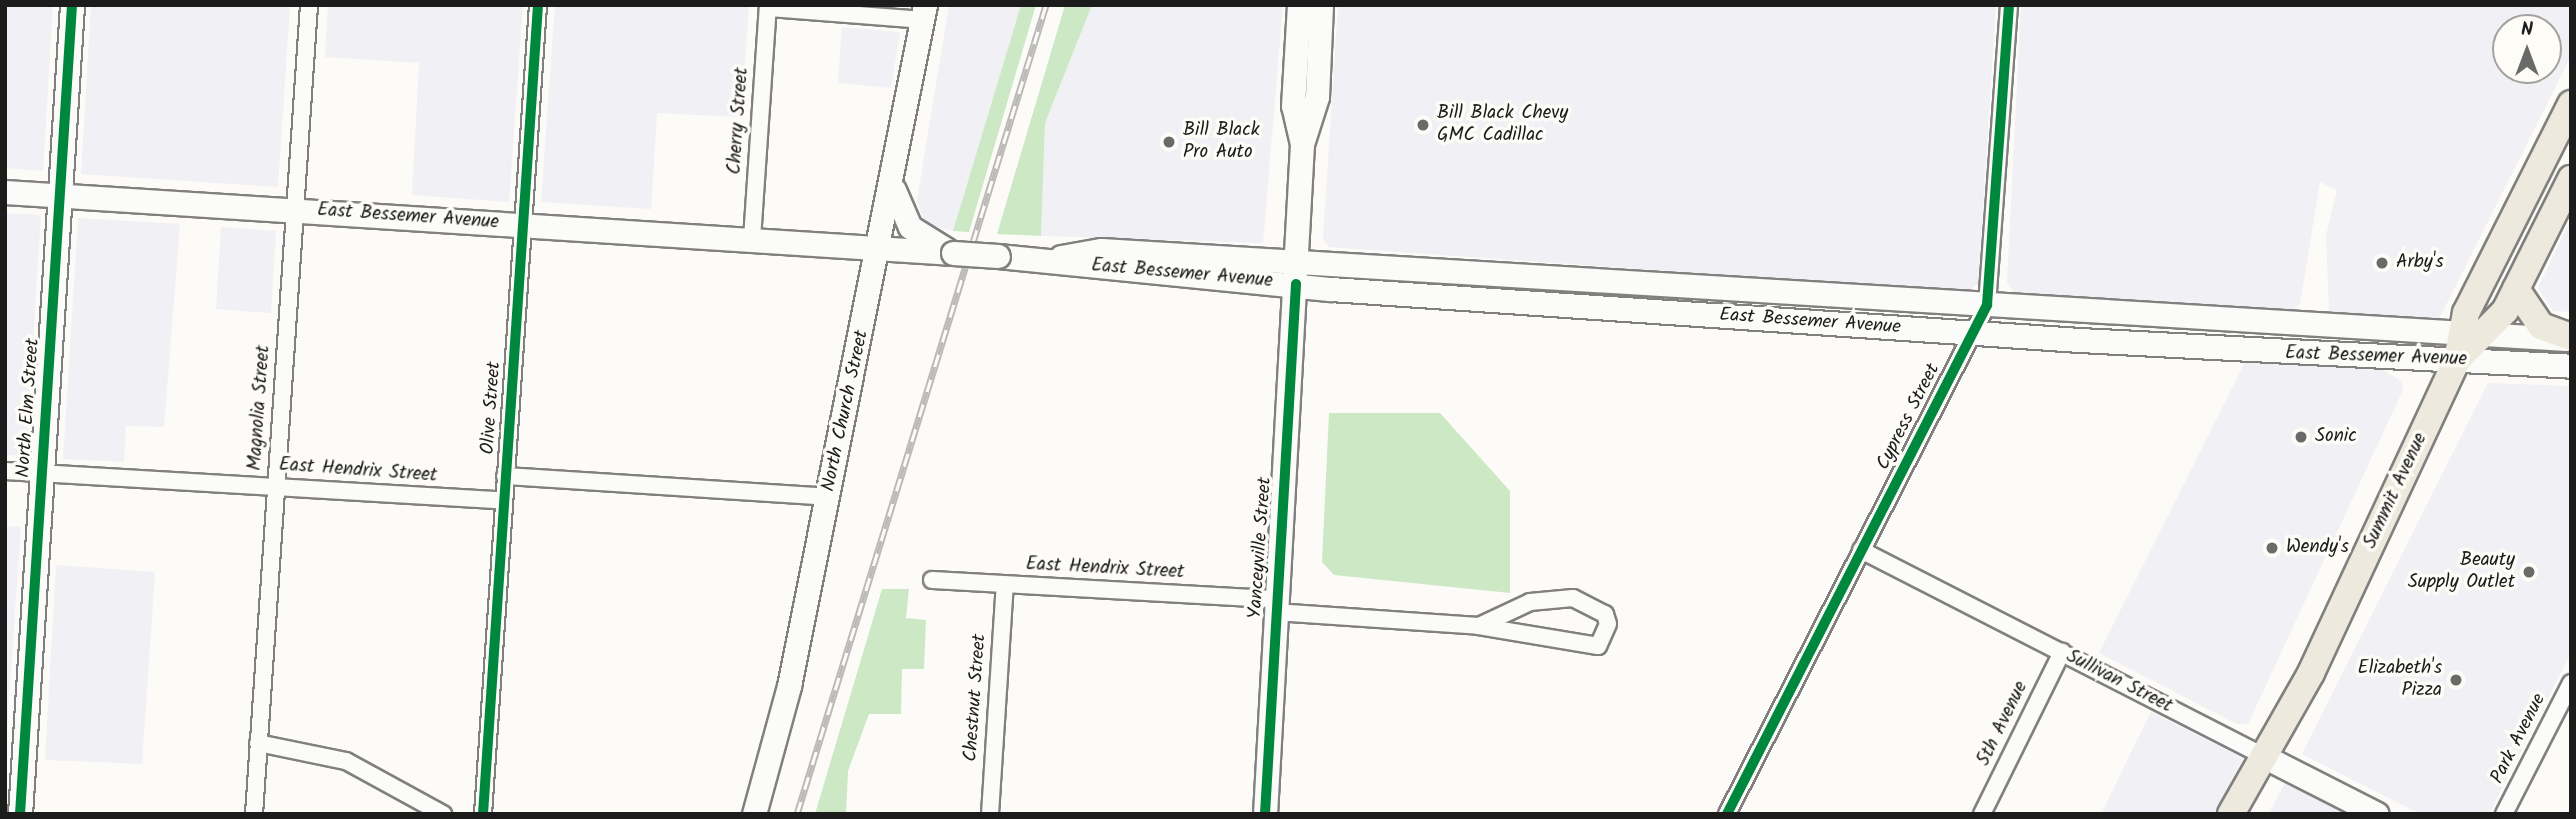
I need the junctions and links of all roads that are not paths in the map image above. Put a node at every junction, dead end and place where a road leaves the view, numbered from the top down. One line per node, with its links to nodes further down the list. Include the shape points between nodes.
1 (72, 5): 14 (main road, North Elm Street)
2 (309, 5): 15 (street, Magnolia Street)
3 (538, 5): 16 (street, Olive Street)
4 (1299, 5): 10 (main road, Yanceyville Street, via 1293,106)
5 (1321, 5): 10 (main road, Yanceyville Street, via 1317,97)
6 (2009, 5): 22 (street, Cypress Street)
7 (768, 7): 8 (street); 17 (street, Cherry Street)
8 (924, 12): 12 (main road, North Church Street)
9 (2571, 104): 27 (main road, Summit Avenue, via 2466,313)
10 (1302, 144): 20 (main road, Yanceyville Street)
11 (2571, 179): 21 (main road, Summit Avenue)
12 (892, 187): 18 (main road, North Church Street); 19 (main road, via 909,227)
13 (5, 192): 14 (main road, East Bessemer Avenue)
14 (60, 195): 15 (main road, East Bessemer Avenue); 30 (main road, North Elm Street)
15 (295, 210): 16 (main road, East Bessemer Avenue); 32 (street, Magnolia Street)
16 (522, 225): 17 (main road, East Bessemer Avenue); 31 (street, Olive Street)
17 (752, 239): 18 (main road, East Bessemer Avenue)
18 (881, 248): 19 (main road, East Bessemer Avenue); 33 (main road, North Church Street)
19 (953, 253): 20 (main road, East Bessemer Avenue, bridge, via 1051,258 1100,270)
20 (1297, 273): 22 (main road, East Bessemer Avenue); 24 (main road, East Bessemer Avenue); 38 (main road, Yanceyville Street)
21 (2516, 289): 25 (main road, via 2540,326); 27 (main road, Summit Avenue)
22 (1987, 305): 23 (main road, East Bessemer Avenue); 24 (street, Cypress Street)
23 (2114, 312): 26 (main road); 27 (main road, East Bessemer Avenue)
24 (1971, 333): 26 (main road, East Bessemer Avenue); 35 (street, Cypress Street)
25 (2571, 338): 27 (main road, East Bessemer Avenue)
26 (2080, 341): 27 (main road, East Bessemer Avenue)
27 (2468, 343): 28 (main road, East Bessemer Avenue); 43 (main road, Summit Avenue)
28 (2571, 366)
29 (5, 471): 30 (street, East Hendrix Street)
30 (42, 473): 32 (street, East Hendrix Street); 44 (main road, North Elm Street)
31 (505, 476): 33 (street); 34 (street, Olive Street)
32 (276, 486): 34 (street, East Hendrix Street); 42 (street, Magnolia Street)
33 (827, 497): 48 (main road, North Church Street, via 789,686)
34 (503, 502): 47 (street, Olive Street)
35 (1861, 550): 40 (street, Sullivan Street); 51 (street, Cypress Street)
36 (932, 580): 37 (street, East Hendrix Street)
37 (1005, 584): 38 (street, East Hendrix Street); 49 (street, Chestnut Street)
38 (1275, 606): 39 (street, East Hendrix Street); 50 (main road, Yanceyville Street)
39 (1479, 626): 39 (street, East Hendrix Street, via 1591,648 1608,624 1588,601 1573,598 1530,602)
40 (2062, 652): 43 (street, Sullivan Street); 52 (street, 5th Avenue)
41 (2571, 683): 56 (street, Park Avenue)
42 (258, 743): 45 (street, Magnolia Street); 46 (street, via 346,761)
43 (2263, 765): 53 (main road, Summit Avenue); 54 (main road, Summit Avenue); 55 (main road, Sullivan Street)
44 (20, 814)
45 (254, 814)
46 (443, 814)
47 (483, 814)
48 (754, 814)
49 (990, 814)
50 (1265, 814)
51 (1727, 814)
52 (1982, 814)
53 (2231, 814)
54 (2247, 814)
55 (2377, 814)
56 (2504, 814)

